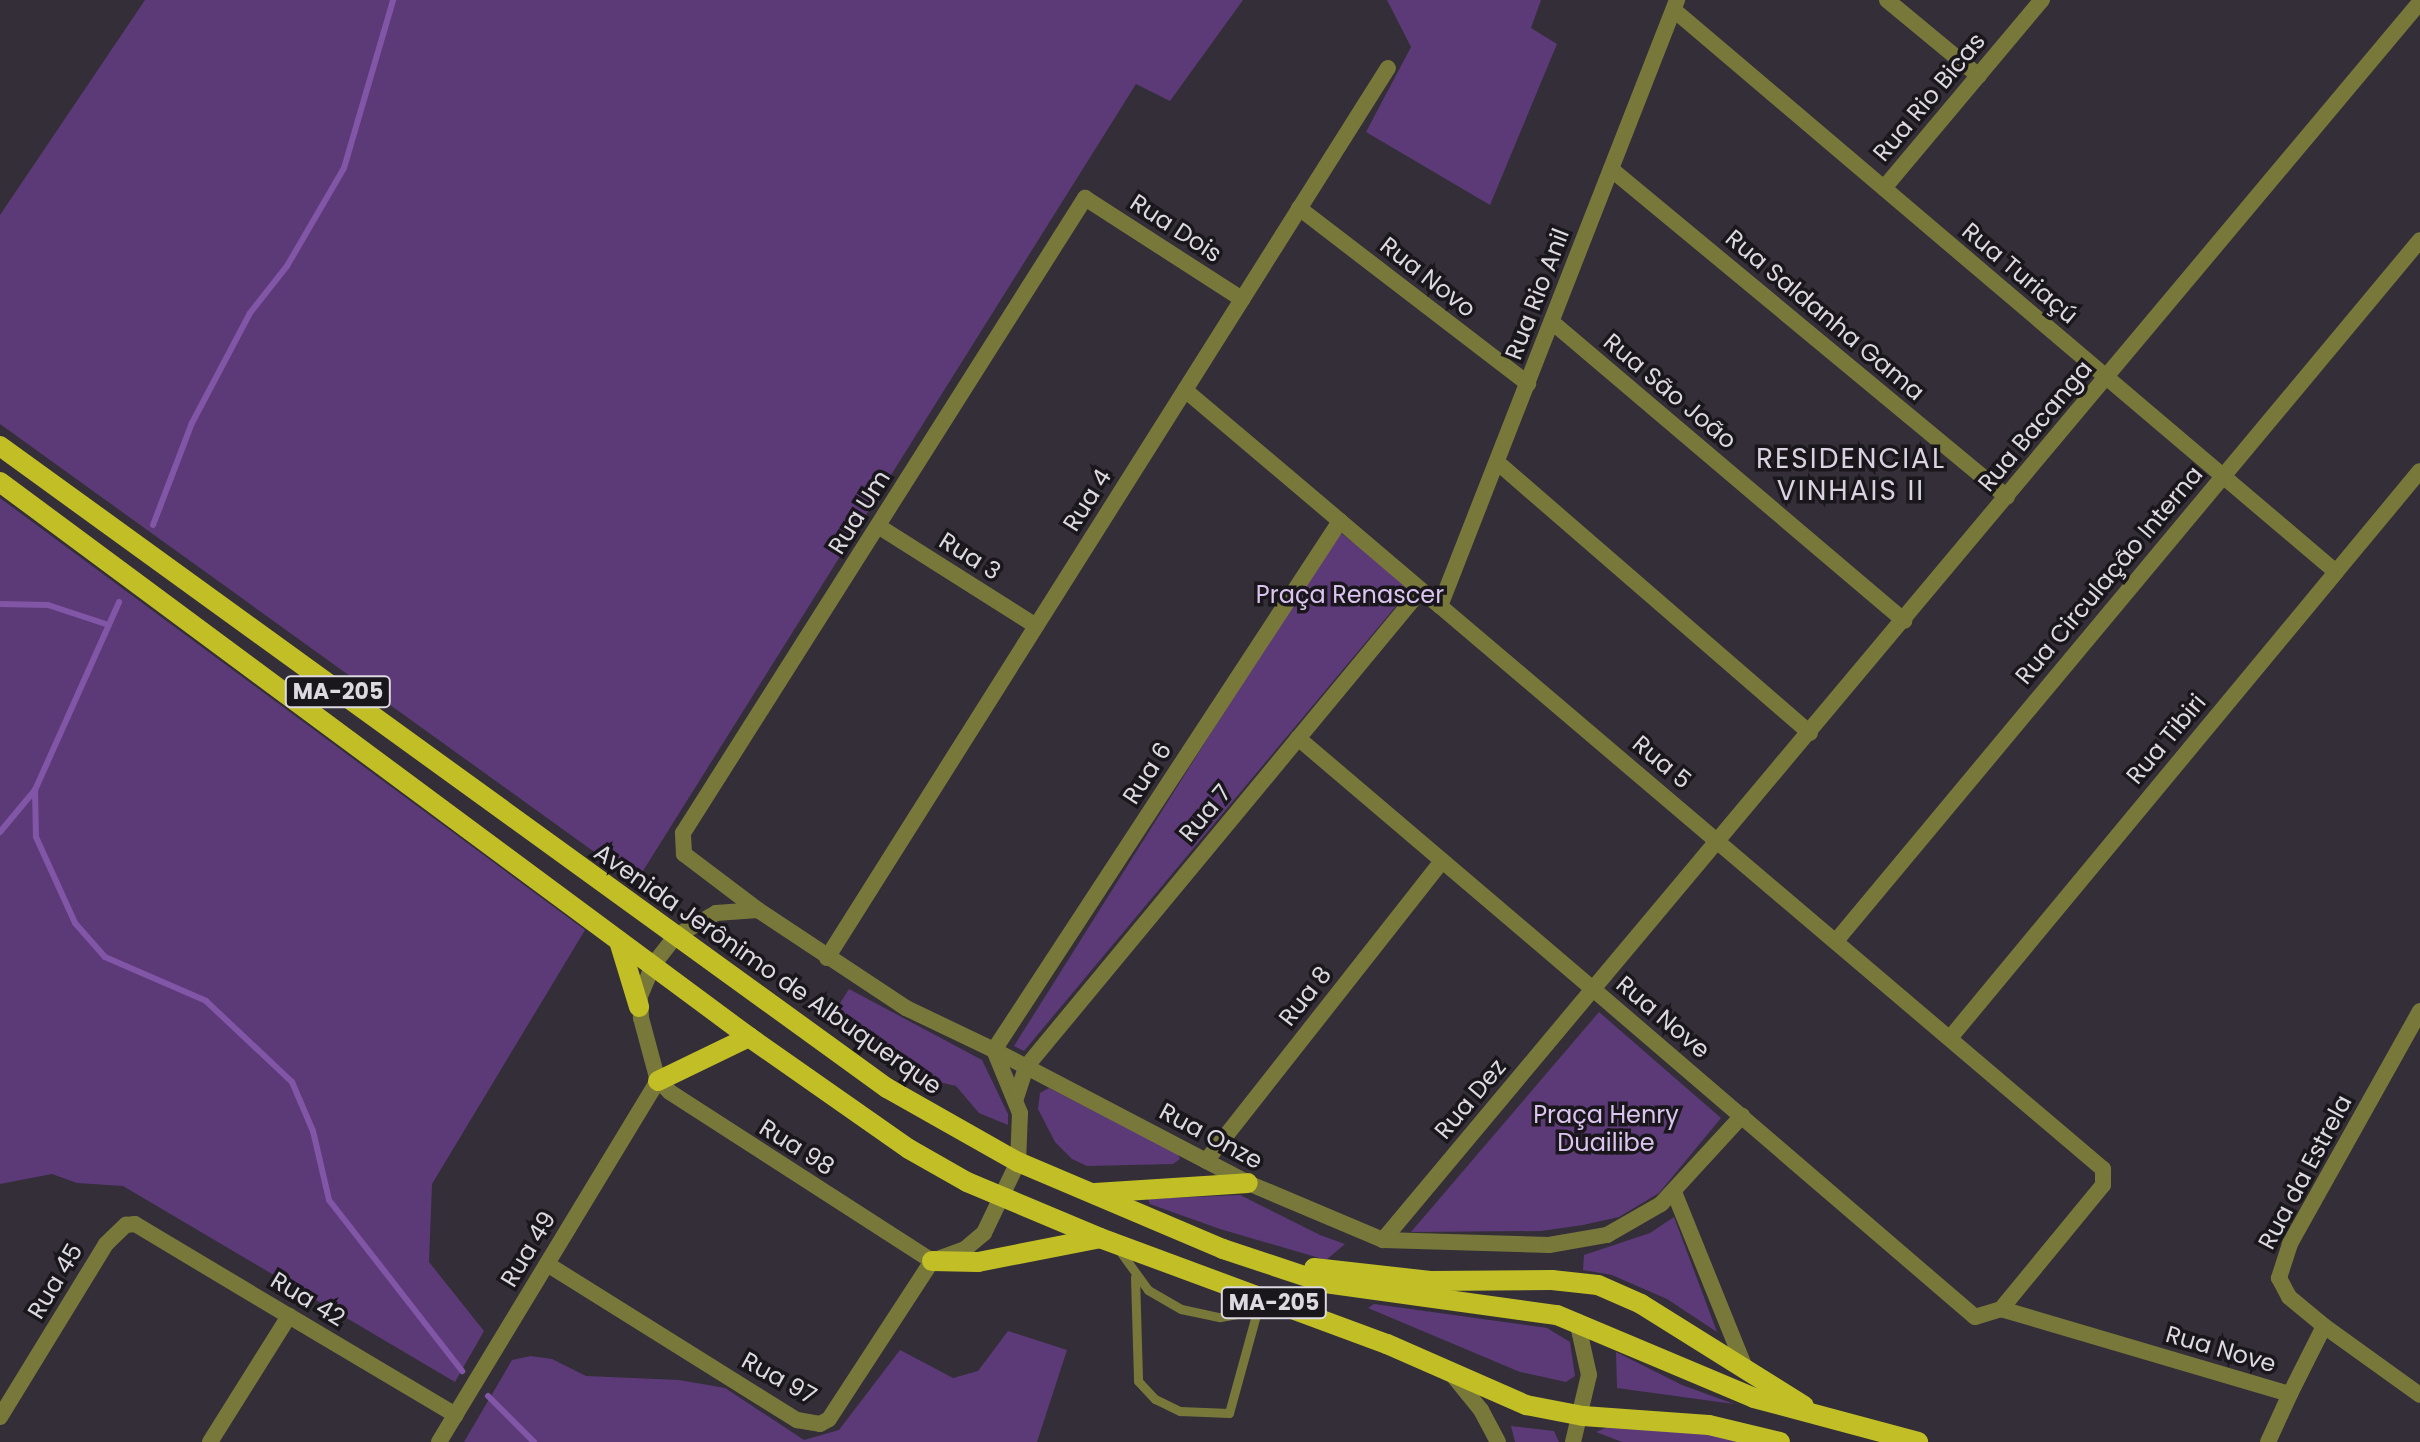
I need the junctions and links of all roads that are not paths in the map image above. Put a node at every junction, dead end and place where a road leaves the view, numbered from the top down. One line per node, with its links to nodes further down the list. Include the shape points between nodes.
1 (1887, 0): 6 (street)
2 (2042, 0): 6 (street, Rua Rio Bicas)
3 (2420, 2): 14 (street, Rua Bacanga)
4 (1676, 5): 7 (street, Rua Rio Anil); 8 (street, Rua Turiaçú)
5 (1388, 68): 10 (street, Rua 4)
6 (1979, 76): 8 (street, Rua Rio Bicas)
7 (1611, 169): 13 (street, Rua Rio Anil); 22 (street, Rua Saldanha Gama)
8 (1884, 188): 14 (street, Rua Turiaçú)
9 (1085, 198): 12 (street, Rua Dois); 24 (street, Rua Um)
10 (1299, 208): 12 (street, Rua 4); 15 (street, Rua Novo)
11 (2420, 240): 20 (street, Rua Circulação Interna)
12 (1242, 299): 16 (street, Rua 4)
13 (1552, 322): 15 (street, Rua Rio Anil); 28 (street, Rua São João)
14 (2107, 378): 20 (street, Rua Turiaçú); 22 (street, Rua Bacanga)
15 (1528, 384): 18 (street, Rua Rio Anil)
16 (1185, 390): 23 (street, Rua 5); 29 (street, Rua 4)
17 (0, 446): 36 (main road, Avenida Jerônimo de Albuquerque / MA-205)
18 (1497, 462): 27 (street, Rua Rio Anil); 30 (street)
19 (2420, 471): 25 (street, Rua Tibiri)
20 (2223, 476): 25 (street, Rua Turiaçú); 38 (street, Rua Circulação Interna)
21 (0, 482): 37 (main road, MA-205)
22 (2007, 497): 28 (street, Rua Bacanga)
23 (1340, 521): 26 (street, Rua 5); 46 (street, Rua 6)
24 (878, 526): 29 (street, Rua 3); 33 (street, Rua Um, via 683,833)
25 (2336, 572): 45 (street, Rua Tibiri)
26 (1421, 590): 27 (street, Rua 5); 31 (street, Rua 7)
27 (1440, 606): 32 (street, Rua 5)
28 (1904, 621): 30 (street, Rua Bacanga)
29 (1036, 626): 39 (street, Rua 4)
30 (1810, 733): 32 (street, Rua Bacanga)
31 (1298, 738): 34 (street, Rua Nove); 47 (street, Rua 7)
32 (1719, 842): 38 (street, Rua 5); 41 (street, Rua Bacanga)
33 (684, 854): 35 (street, Rua Onze)
34 (1442, 861): 41 (street, Rua Nove); 51 (street, Rua 8)
35 (758, 910): 36 (street, via 716,913); 39 (street, Rua Onze)
36 (676, 936): 40 (street); 52 (main road, Avenida Jerônimo de Albuquerque / MA-205, via 887,1088)
37 (619, 941): 40 (main road, MA-205); 42 (main road)
38 (1836, 941): 45 (street, Rua 5)
39 (827, 958): 46 (street, Rua Onze, via 906,1008)
40 (653, 965): 42 (street); 44 (main road, MA-205)
41 (1593, 989): 50 (street, Rua Nove); 58 (street, Rua Dez)
42 (639, 1007): 48 (street)
43 (2420, 1011): 68 (street, Rua da Estrela, via 2281,1265 2282,1288)
44 (749, 1037): 48 (main road); 56 (main road, MA-205, via 909,1149)
45 (1950, 1038): 65 (street, Rua 5, via 2106,1174 2103,1185)
46 (994, 1050): 47 (street, Rua Onze); 49 (street)
47 (1026, 1067): 49 (street); 51 (street, Rua Onze)
48 (658, 1081): 61 (street, Rua 98); 62 (street, Rua 49)
49 (1016, 1098): 52 (street, via 1022,1126)
50 (1742, 1116): 54 (street, Rua Onze); 65 (street, Rua Nove, via 1975,1317)
51 (1206, 1161): 53 (street, Rua Onze)
52 (1018, 1162): 55 (main road, Avenida Jerônimo de Albuquerque / MA-205); 56 (street)
53 (1248, 1183): 55 (main road); 58 (street, Rua Onze)
54 (1674, 1192): 58 (street, Rua Onze, via 1631,1226 1581,1242 1460,1245); 69 (street)
55 (1087, 1193): 60 (main road, Avenida Jerônimo de Albuquerque / MA-205)
56 (1003, 1199): 59 (main road, MA-205); 61 (street, via 974,1242)
57 (135, 1224): 66 (street, Rua 42); 75 (street, Rua 45, via 114,1232)
58 (1383, 1240)
59 (1107, 1241): 61 (main road, via 991,1260); 63 (lane); 64 (main road, MA-205)
60 (1223, 1249): 67 (main road, Avenida Jerônimo de Albuquerque / MA-205, via 1345,1288 1537,1311); 69 (main road, via 1383,1278 1589,1283 1641,1304)
61 (932, 1261): 62 (street, Rua 97, via 829,1419 820,1424 797,1420)
62 (547, 1264): 73 (street, Rua 49)
63 (1135, 1277): 64 (lane, via 1181,1309 1220,1317); 64 (lane, via 1138,1381 1155,1399 1180,1411 1229,1413)
64 (1266, 1307): 70 (main road, MA-205)
65 (2001, 1309): 71 (street, Rua Nove)
66 (289, 1316): 73 (street, Rua 42); 79 (street)
67 (1577, 1321): 74 (street, via 1589,1375); 76 (main road, Avenida Jerônimo de Albuquerque / MA-205, via 1754,1398)
68 (2324, 1326): 71 (street); 72 (street, Rua da Estrela)
69 (1745, 1368): 76 (main road)
70 (1447, 1369): 74 (main road, MA-205, via 1526,1405); 81 (street, via 1481,1410)
71 (2290, 1394): 83 (street)
72 (2420, 1395)
73 (456, 1415): 80 (street, Rua 49)
74 (1583, 1416): 77 (street); 78 (main road, MA-205, via 1691,1422)
75 (0, 1417)
76 (1820, 1417): 82 (main road, Avenida Jerônimo de Albuquerque / MA-205)
77 (1576, 1441)
78 (1776, 1441)
79 (210, 1442)
80 (439, 1442)
81 (1498, 1442)
82 (1918, 1442)
83 (2268, 1442)

